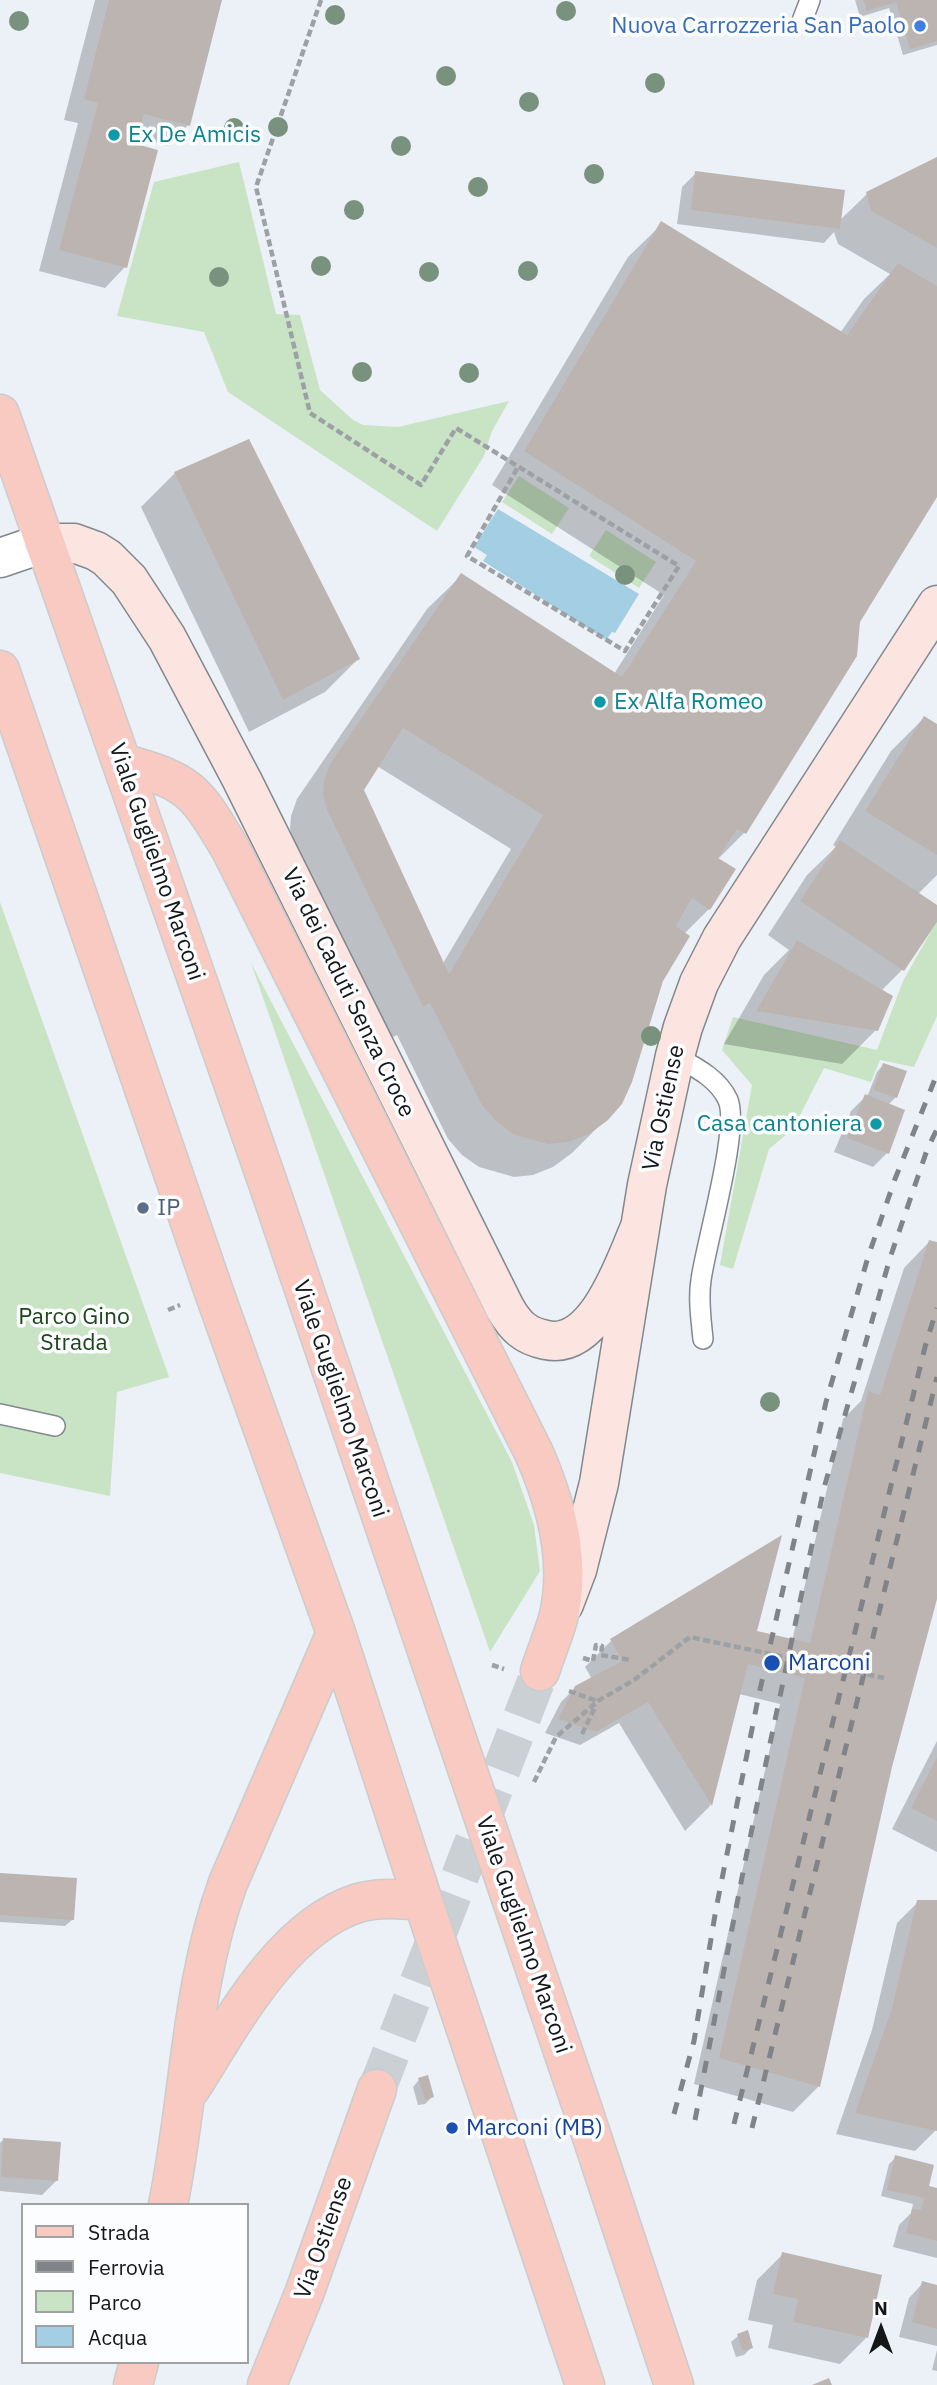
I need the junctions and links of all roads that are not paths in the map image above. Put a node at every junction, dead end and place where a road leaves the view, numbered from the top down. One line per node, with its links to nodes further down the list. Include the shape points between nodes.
1 (810, 0): 2 (lane)
2 (802, 21)
3 (0, 414): 4 (main road, Viale Guglielmo Marconi)
4 (44, 543): 5 (street); 8 (main road, Viale Guglielmo Marconi); 10 (main road, Via dei Caduti Senza Croce, via 74,543 107,558 129,580 167,638 517,1327 552,1342 579,1333 606,1303)
5 (0, 558)
6 (937, 605): 9 (main road, Via Ostiense, via 722,938 699,983)
7 (0, 670): 15 (main road)
8 (122, 763): 14 (main road, Via dei Caduti Senza Croce, via 189,789 231,850 539,1465 556,1516 562,1557); 25 (main road, Viale Guglielmo Marconi)
9 (675, 1056): 10 (main road, Via Ostiense); 11 (lane, via 701,1069 729,1102 727,1145 700,1282)
10 (640, 1227): 14 (main road, Via Ostiense, via 599,1483 577,1570)
11 (703, 1339)
12 (0, 1414): 13 (lane)
13 (55, 1426)
14 (558, 1619): 16 (main road, Via Ostiense)
15 (336, 1633): 17 (main road); 19 (main road, via 222,1899 201,1981)
16 (540, 1671)
17 (423, 1901): 19 (main road, via 390,1898 360,1903 309,1931 254,1991); 24 (main road)
18 (377, 2089): 23 (main road, Via Ostiense)
19 (184, 2099): 20 (main road)
20 (168, 2203)
21 (138, 2364): 22 (main road)
22 (133, 2385)
23 (267, 2385)
24 (585, 2385)
25 (674, 2385)

